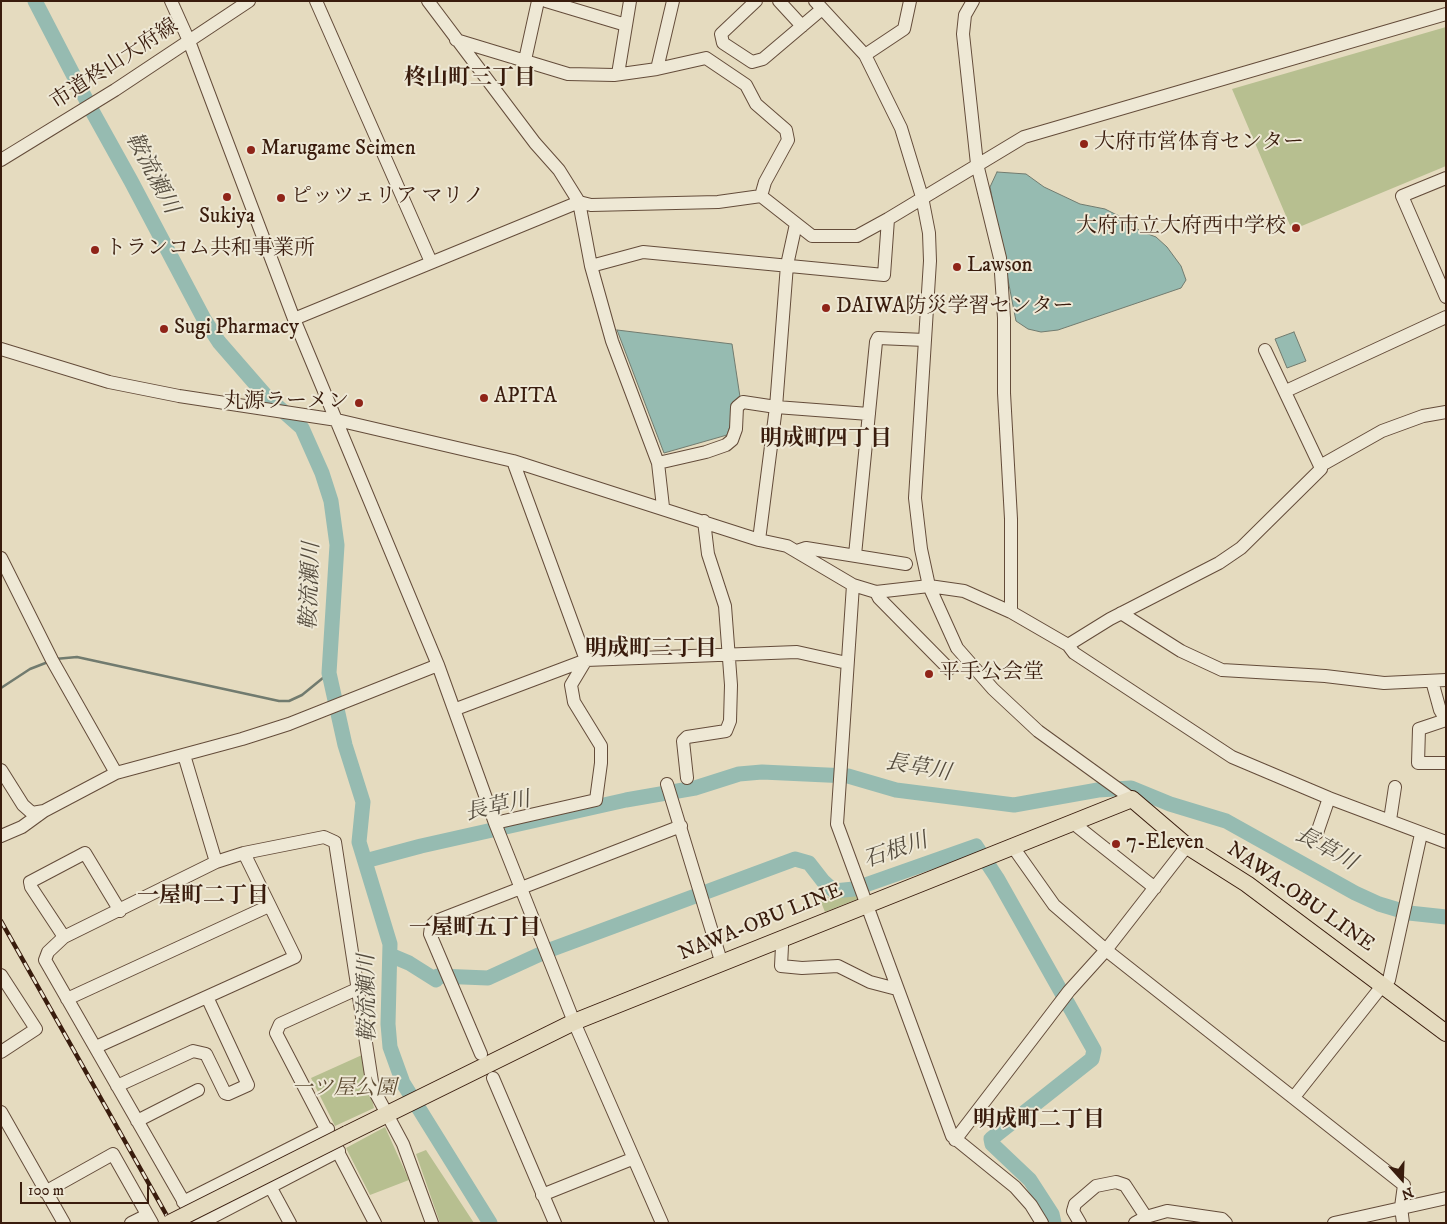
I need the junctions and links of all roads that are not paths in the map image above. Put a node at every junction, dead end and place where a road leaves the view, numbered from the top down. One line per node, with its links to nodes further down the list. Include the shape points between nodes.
1 (171, 1): 18 (street)
2 (250, 1): 18 (street, 市道柊山大府線)
3 (316, 1): 31 (street)
4 (428, 1): 17 (street)
5 (538, 1): 20 (street)
6 (546, 1): 15 (street)
7 (630, 1): 15 (street)
8 (673, 1): 21 (street)
9 (756, 1): 16 (street, via 724,29 721,39 752,62 763,59)
10 (779, 1): 16 (street)
11 (910, 1): 19 (street, via 904,29)
12 (973, 1): 24 (street, via 965,15 963,34)
13 (819, 5): 16 (street); 19 (street)
14 (1446, 14): 24 (street, via 1024,137)
15 (626, 25): 22 (street)
16 (802, 26)
17 (456, 40): 20 (street); 28 (street, via 558,170)
18 (189, 41): 23 (street, 市道柊山大府線); 36 (street)
19 (865, 55): 27 (street, via 901,128)
20 (524, 60): 22 (street, via 568,74)
21 (657, 69): 22 (street); 26 (street, via 706,58 746,85 756,104 786,130 788,140)
22 (618, 74)
23 (1, 160)
24 (977, 164): 27 (street); 58 (street, via 1000,258)
25 (1446, 178): 34 (street, via 1402,196)
26 (761, 196): 28 (street, via 718,202 591,205); 30 (street)
27 (922, 197): 29 (street); 37 (street, via 930,261)
28 (579, 202): 31 (street); 33 (street)
29 (888, 219): 30 (street, via 857,236 812,236); 32 (street, via 884,275)
30 (796, 224): 32 (street)
31 (431, 262): 36 (street)
32 (787, 264): 33 (street, via 643,252); 41 (street)
33 (591, 266): 46 (street, via 612,341)
34 (1446, 297)
35 (1446, 317): 40 (street)
36 (294, 319): 44 (street)
37 (925, 340): 43 (street, via 878,338); 56 (street, via 915,498 920,549)
38 (1, 348): 44 (street, via 109,382)
39 (1265, 350): 40 (street)
40 (1286, 391): 47 (street)
41 (776, 407): 43 (street); 46 (street, via 743,402 737,408 732,440 726,445); 50 (street)
42 (1446, 412): 47 (street, via 1422,416 1382,431)
43 (869, 414): 52 (street)
44 (337, 420): 45 (street); 64 (street)
45 (513, 461): 48 (street); 62 (street)
46 (658, 463): 48 (street)
47 (1320, 466): 59 (street, via 1241,548 1220,563)
48 (662, 507): 49 (street)
49 (704, 522): 50 (street); 61 (street, via 708,554 725,606)
50 (759, 540): 51 (street)
51 (797, 551): 52 (street, via 806,548); 55 (street)
52 (854, 555): 54 (street)
53 (1, 558): 73 (street, via 52,660)
54 (906, 564)
55 (854, 585): 57 (street); 63 (street)
56 (929, 586): 57 (street); 58 (street, via 964,591); 77 (street, via 957,648 993,689 1038,732)
57 (876, 592): 65 (street)
58 (1012, 612): 60 (street)
59 (1121, 613): 60 (street); 67 (street, via 1181,651 1222,670 1384,683)
60 (1068, 645): 78 (street, via 1074,653 1218,749)
61 (728, 656): 62 (street); 63 (street, via 797,652); 74 (street, via 730,721 726,731 687,737 683,741)
62 (586, 660): 68 (street); 83 (street, via 571,684 574,702 601,746 596,800)
63 (847, 663): 94 (street, via 837,824)
64 (438, 665): 68 (street); 70 (street, via 242,740)
65 (949, 669)
66 (1446, 680): 67 (street)
67 (1432, 681): 69 (street)
68 (456, 709): 83 (street)
69 (1446, 720): 71 (street, via 1418,729 1418,763)
70 (184, 755): 73 (street); 91 (street)
71 (1446, 763)
72 (1, 770): 79 (street, via 23,806 32,813)
73 (116, 773): 79 (street)
74 (686, 778)
75 (667, 784): 82 (street)
76 (1396, 787): 80 (street)
77 (1128, 797): 81 (main road, NAWA-OBU LINE); 88 (main road, NAWA-OBU LINE)
78 (1329, 798): 80 (street); 84 (street)
79 (44, 811): 86 (street, via 22,827)
80 (1390, 820): 85 (street)
81 (1073, 823): 89 (main road, NAWA-OBU LINE); 93 (street)
82 (681, 826): 92 (street); 100 (street)
83 (497, 828): 92 (street)
84 (1317, 833)
85 (1421, 834): 87 (street); 102 (street, via 1389,980)
86 (1, 836)
87 (1446, 842)
88 (1187, 846): 93 (street); 102 (main road, NAWA-OBU LINE, via 1247,884)
89 (1012, 847): 94 (main road, NAWA-OBU LINE); 99 (street, via 1054,905)
90 (244, 853): 91 (street); 95 (street); 104 (street, via 324,837 335,842)
91 (216, 862): 96 (street)
92 (521, 887): 107 (street); 111 (street, via 436,921 431,926 430,934)
93 (1155, 888): 99 (street)
94 (866, 904): 98 (main road, NAWA-OBU LINE); 103 (street)
95 (269, 906): 105 (street, via 295,957); 106 (street)
96 (120, 911): 97 (street); 97 (street, via 85,853 30,882)
97 (64, 937): 106 (street, via 48,952 45,960)
98 (780, 938): 100 (main road, NAWA-OBU LINE); 103 (street, via 781,966 838,966 870,982)
99 (1106, 950): 115 (street); 120 (street, via 1069,992)
100 (721, 961): 107 (main road, NAWA-OBU LINE)
101 (1, 975): 110 (street, via 36,1029)
102 (1384, 985): 108 (main road, NAWA-OBU LINE); 115 (street)
103 (897, 988): 120 (street)
104 (357, 989): 117 (street, via 373,1088); 119 (street, via 280,1024 276,1029)
105 (207, 997): 109 (street); 113 (street, via 248,1085 225,1093 206,1054 193,1050)
106 (67, 999): 109 (street)
107 (574, 1022): 117 (main road, NAWA-OBU LINE); 122 (street)
108 (1446, 1033)
109 (96, 1047): 113 (street)
110 (1, 1052)
111 (481, 1054)
112 (492, 1078): 125 (street)
113 (117, 1086): 118 (street)
114 (198, 1090): 118 (street)
115 (1294, 1097): 128 (street, via 1404,1185)
116 (1, 1112): 124 (street)
117 (387, 1113): 133 (main road, NAWA-OBU LINE, bridge); 138 (street, via 403,1144)
118 (137, 1121): 127 (street)
119 (328, 1129): 121 (street); 127 (street)
120 (955, 1140): 141 (street, via 1015,1187)
121 (339, 1152): 123 (street); 137 (street)
122 (632, 1159): 125 (street); 140 (street)
123 (270, 1188): 135 (street); 136 (street)
124 (45, 1192): 129 (street, via 112,1154); 131 (street)
125 (542, 1195): 139 (street)
126 (1446, 1198): 128 (street)
127 (183, 1202): 134 (street)
128 (1401, 1207): 144 (street); 145 (street)
129 (149, 1219): 132 (street)
130 (1140, 1220): 142 (street, via 1125,1185 1116,1182 1096,1186 1075,1204 1073,1211); 143 (street, via 1167,1211 1222,1219)
131 (64, 1223)
132 (131, 1223)
133 (170, 1223)
134 (196, 1223)
135 (201, 1223)
136 (290, 1223)
137 (375, 1223)
138 (432, 1223)
139 (554, 1223)
140 (662, 1223)
141 (1042, 1223)
142 (1080, 1223)
143 (1226, 1223)
144 (1334, 1223)
145 (1403, 1223)

